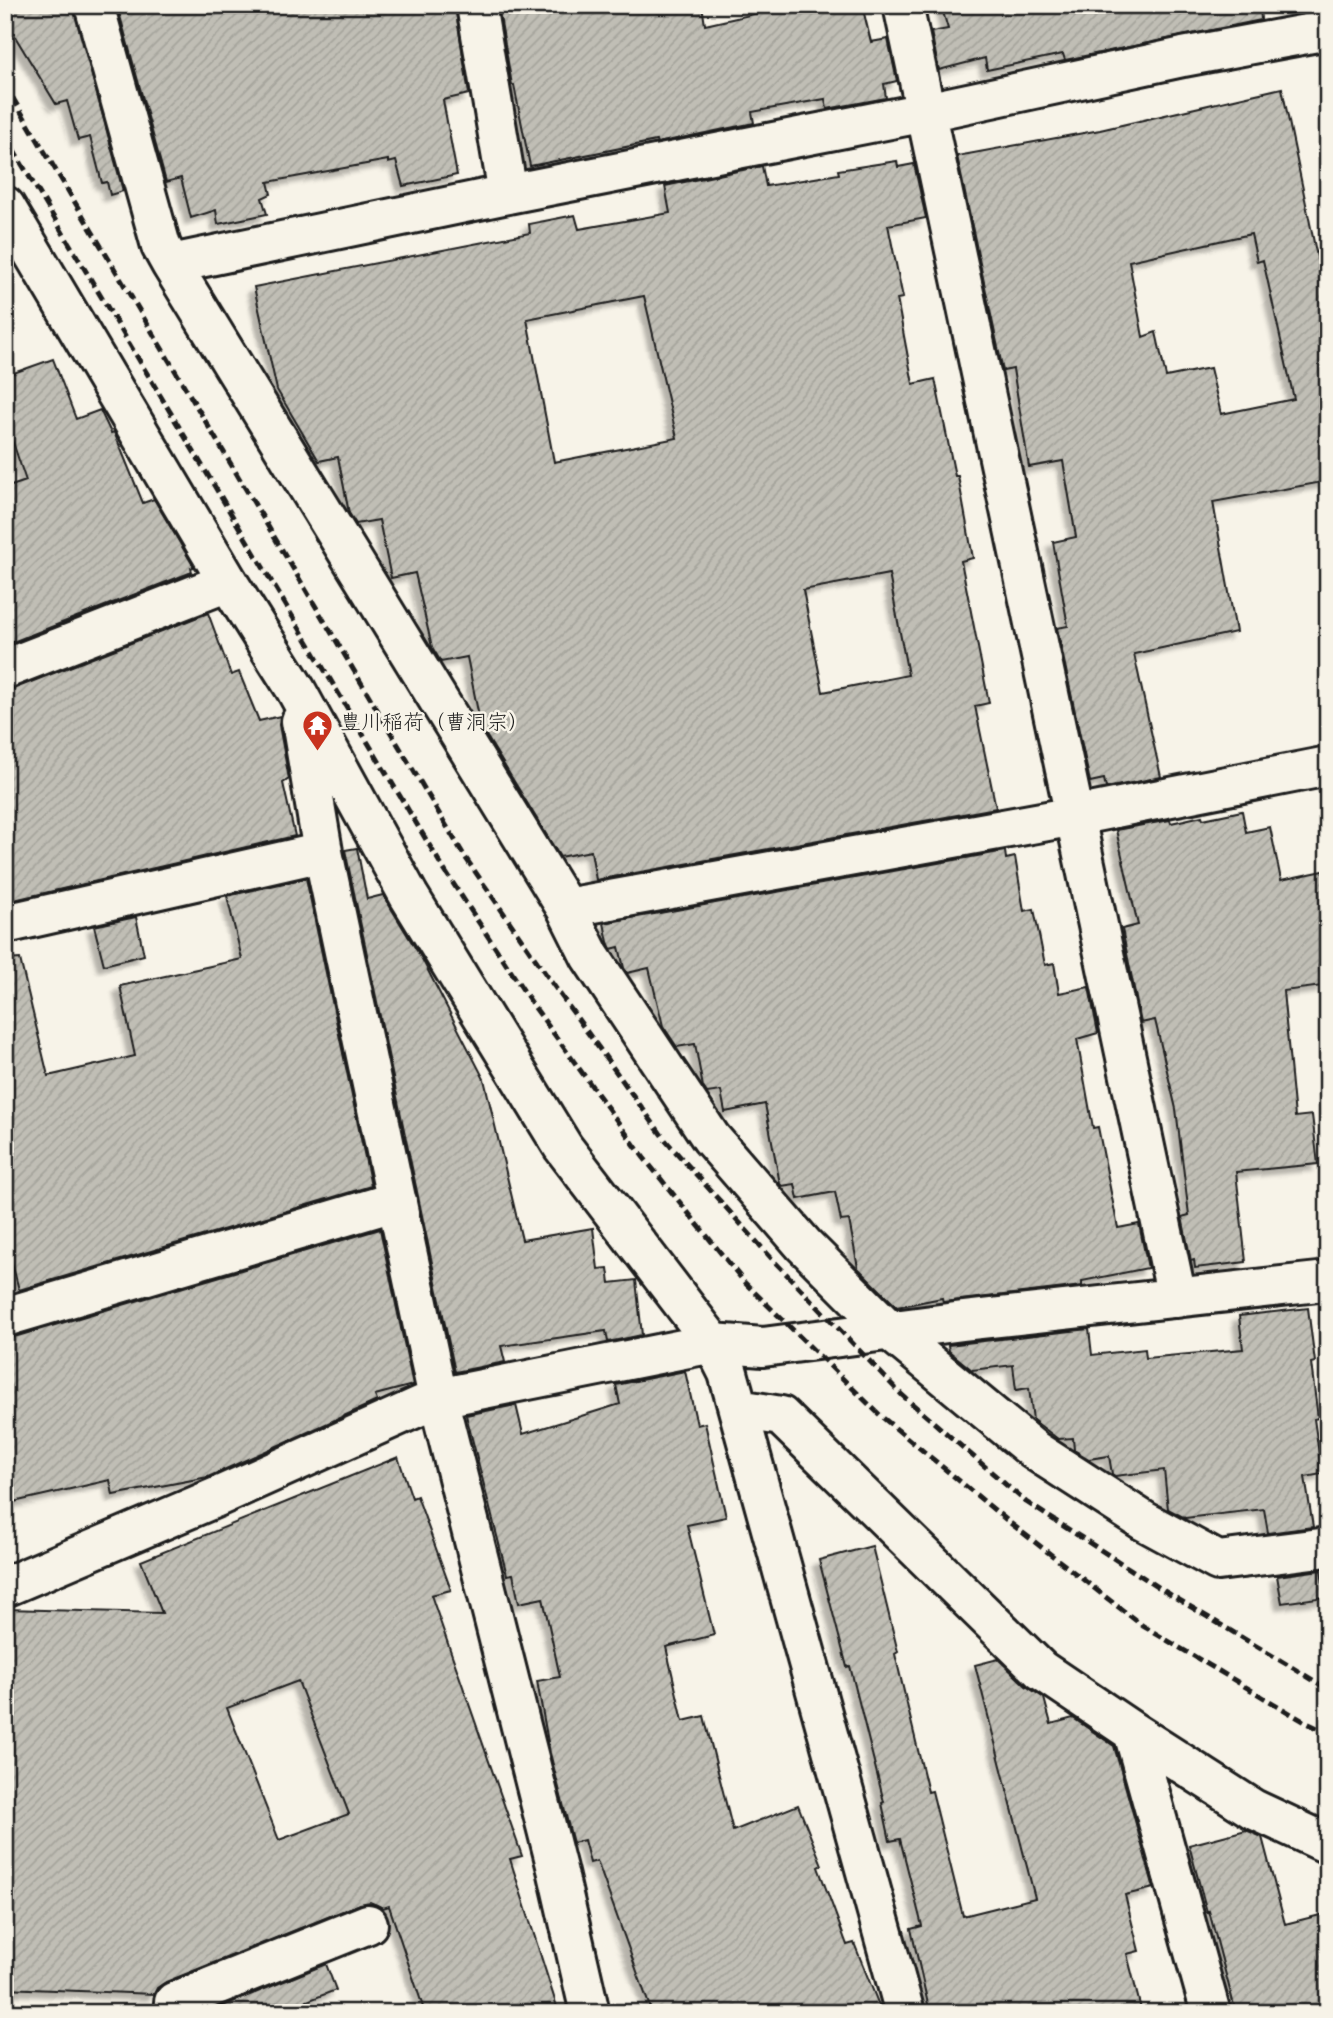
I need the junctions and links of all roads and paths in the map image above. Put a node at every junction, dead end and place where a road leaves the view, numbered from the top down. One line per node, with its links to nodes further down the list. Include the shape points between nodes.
1 (94, 5): 8 (street)
2 (476, 5): 6 (street)
3 (903, 5): 5 (street)
4 (1328, 30): 5 (street)
5 (926, 112): 6 (street); 13 (street)
6 (509, 194): 8 (street)
7 (5, 206): 9 (street)
8 (171, 264): 15 (street)
9 (228, 582): 10 (street); 11 (street)
10 (5, 668)
11 (296, 690): 14 (street); 22 (street, via 409,896 563,1147)
12 (1328, 766): 13 (street)
13 (1075, 816): 15 (street); 19 (street)
14 (323, 852): 16 (street); 17 (street)
15 (566, 908): 21 (street, via 590,956 711,1138 804,1245)
16 (5, 924)
17 (397, 1201): 20 (street); 23 (street)
18 (1328, 1280): 19 (street)
19 (1177, 1298): 21 (street)
20 (5, 1317)
21 (890, 1331): 22 (street, via 763,1347); 25 (street, via 1034,1451 1144,1521 1218,1561)
22 (713, 1343): 23 (street); 24 (street)
23 (438, 1398): 26 (street); 31 (street)
24 (738, 1409): 27 (street, via 781,1416 1041,1670); 32 (street)
25 (1328, 1547)
26 (5, 1587)
27 (1133, 1732): 28 (street, via 1253,1809); 33 (street)
28 (1328, 1844)
29 (368, 1924): 30 (street)
30 (174, 2002)
31 (590, 2013)
32 (905, 2013)
33 (1211, 2013)

